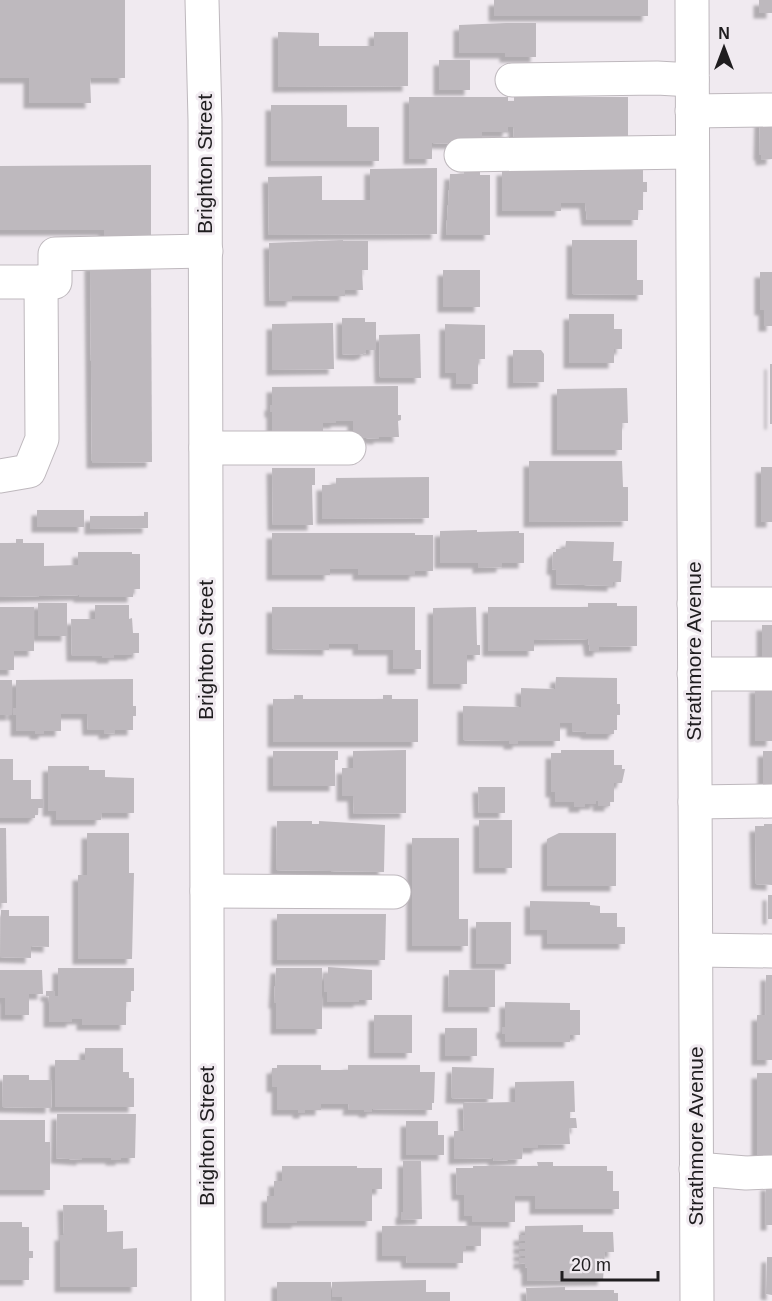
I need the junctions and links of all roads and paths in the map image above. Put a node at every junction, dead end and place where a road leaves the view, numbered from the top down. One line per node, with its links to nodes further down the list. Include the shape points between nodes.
1 (202, 0): 8 (street, Brighton Street)
2 (692, 0): 4 (street, Strathmore Avenue)
3 (512, 80): 4 (street, via 657,78)
4 (692, 95): 5 (street); 6 (street, Strathmore Avenue)
5 (772, 110)
6 (692, 152): 7 (street); 14 (street, Strathmore Avenue)
7 (461, 155)
8 (206, 251): 10 (street, via 55,254 55,282); 11 (street, Brighton Street)
9 (0, 282): 10 (street)
10 (41, 282): 13 (street, via 42,439 29,471)
11 (206, 448): 12 (street); 20 (street, Brighton Street)
12 (349, 448)
13 (0, 476)
14 (694, 604): 15 (street); 16 (street, Strathmore Avenue)
15 (772, 604)
16 (694, 674): 17 (street); 19 (street, Strathmore Avenue)
17 (772, 674)
18 (772, 801): 19 (street)
19 (695, 802): 22 (street, Strathmore Avenue)
20 (207, 891): 21 (street); 26 (street, Brighton Street)
21 (394, 892)
22 (696, 950): 23 (street); 24 (street, Strathmore Avenue)
23 (772, 951)
24 (696, 1169): 25 (street); 27 (street, Strathmore Avenue)
25 (772, 1172)
26 (208, 1301)
27 (697, 1301)

